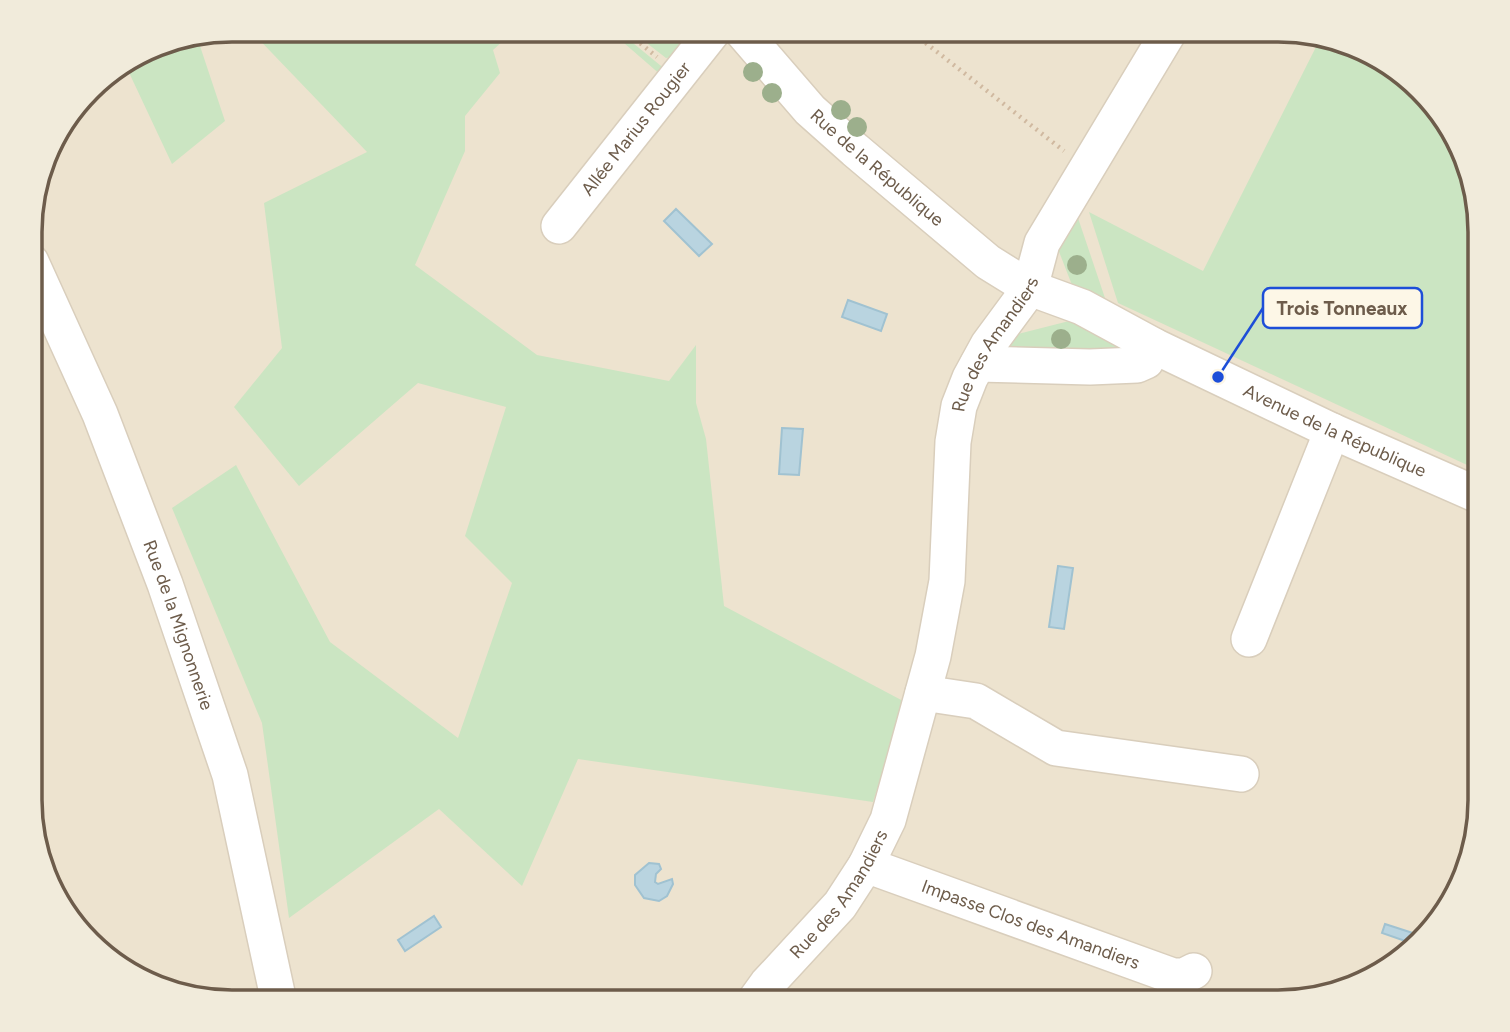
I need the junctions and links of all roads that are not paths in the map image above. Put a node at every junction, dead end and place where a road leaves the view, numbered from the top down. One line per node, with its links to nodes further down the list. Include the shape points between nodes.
1 (705, 42): 4 (street, Allée Marius Rougier)
2 (751, 42): 6 (street, Rue de la République, via 837,134 988,262)
3 (1160, 42): 6 (street, Rue des Amandiers, via 1042,243)
4 (559, 226)
5 (42, 284): 16 (street, Rue de la Mignonnerie, via 100,414 226,762)
6 (1030, 288): 7 (street, Avenue de la République, via 1082,307); 8 (street, Rue des Amandiers)
7 (1154, 346): 8 (street, via 1146,361 1137,365); 9 (street, Avenue de la République)
8 (978, 364): 12 (street, Rue des Amandiers, via 959,406 953,442 947,581)
9 (1332, 431): 10 (street, Avenue de la République); 11 (street)
10 (1468, 491)
11 (1249, 639)
12 (923, 692): 13 (street, via 976,701 1056,748); 14 (street, Rue des Amandiers, via 888,820)
13 (1241, 774)
14 (866, 865): 15 (street, Impasse Clos des Amandiers, via 1173,976); 17 (street, Rue des Amandiers, via 839,905)
15 (1194, 971)
16 (276, 990)
17 (763, 990)

